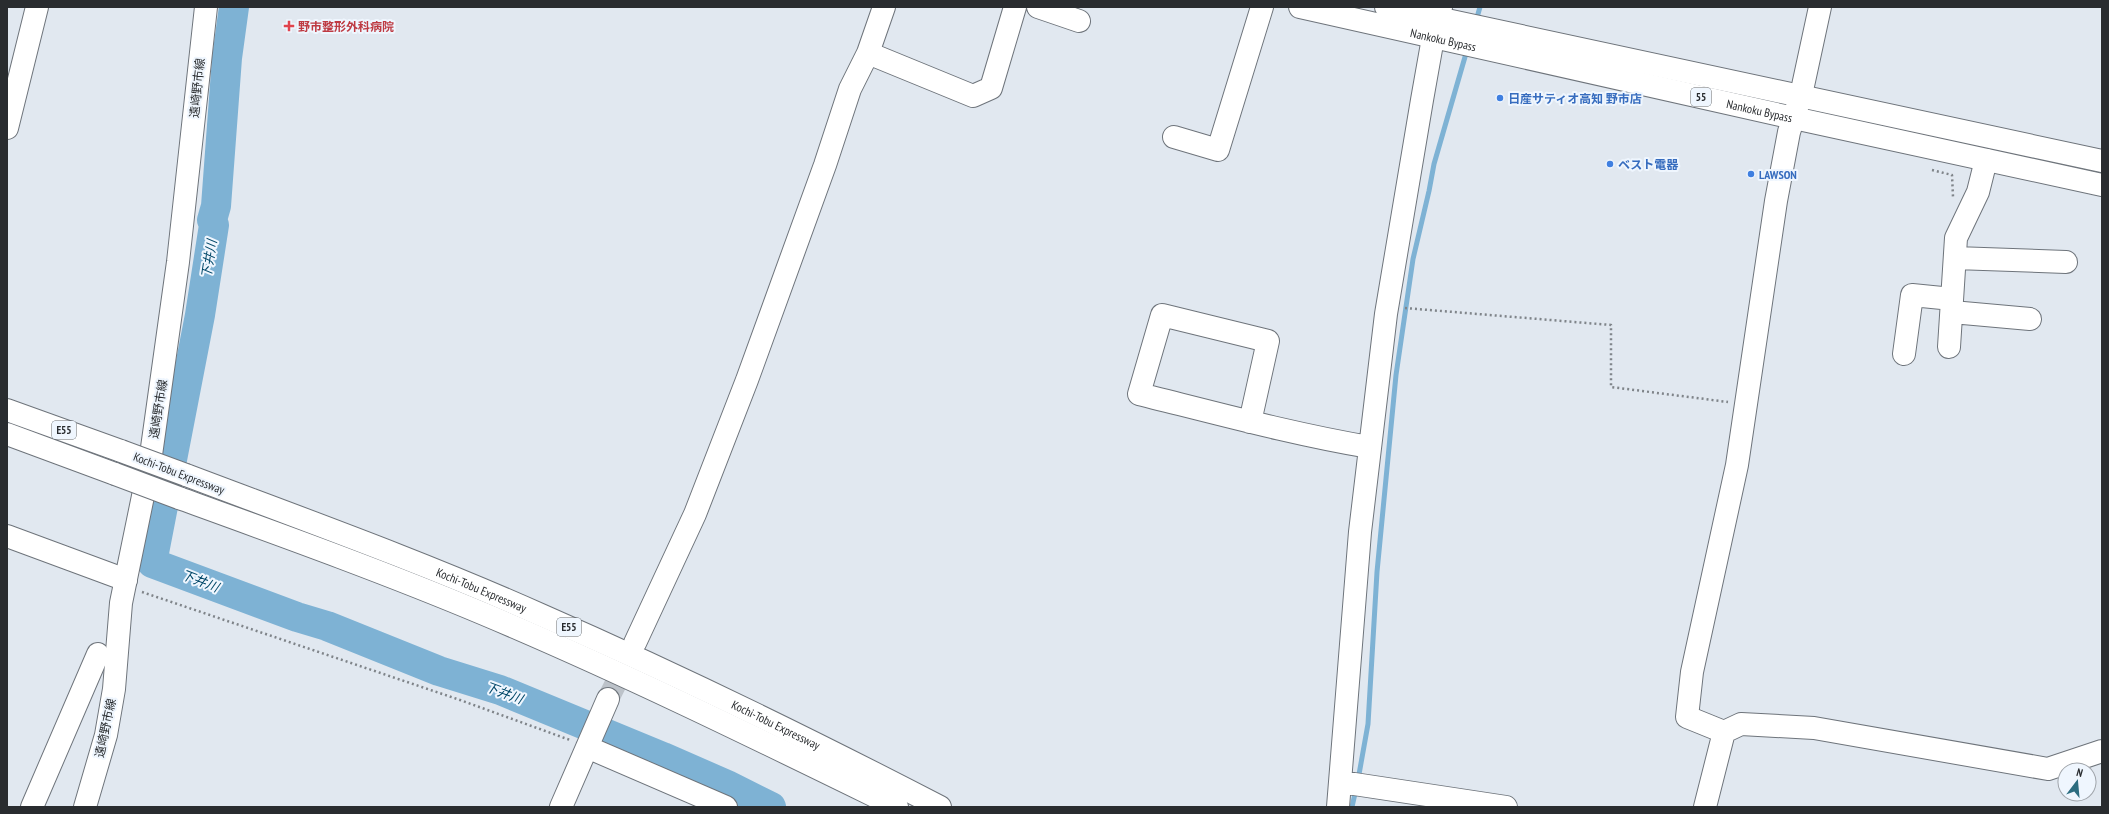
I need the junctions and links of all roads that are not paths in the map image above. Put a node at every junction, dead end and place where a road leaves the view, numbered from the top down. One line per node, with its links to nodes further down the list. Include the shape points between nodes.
1 (37, 7): 15 (main road)
2 (206, 7): 31 (main road, 遠崎野市線, via 164,372 150,462)
3 (884, 7): 12 (main road)
4 (1015, 7): 12 (main road, via 991,88 973,96)
5 (1038, 7): 10 (main road)
6 (1262, 7): 16 (main road, via 1218,150)
7 (1300, 7): 11 (main road, Nankoku Bypass / 55)
8 (1386, 7): 11 (main road, Nankoku Bypass / 55)
9 (1820, 7): 13 (main road)
10 (1079, 21)
11 (1438, 22): 13 (main road, Nankoku Bypass / 55); 14 (main road, Nankoku Bypass / 55); 29 (main road, via 1387,306)
12 (868, 53): 32 (main road, via 850,89 747,380 695,514)
13 (1801, 95): 14 (main road); 18 (main road, Nankoku Bypass / 55)
14 (1794, 118): 17 (main road, Nankoku Bypass / 55); 35 (main road, via 1776,201 1737,465 1692,672 1686,717)
15 (7, 128)
16 (1174, 137)
17 (1986, 160): 19 (main road, Nankoku Bypass / 55); 20 (main road, via 1978,192 1956,238)
18 (2102, 161)
19 (2102, 185)
20 (1955, 258): 21 (main road); 22 (main road)
21 (2066, 262)
22 (1952, 305): 23 (main road); 24 (main road); 25 (main road, via 1912,294)
23 (2030, 318)
24 (1949, 347)
25 (1904, 354)
26 (7, 410): 44 (main road, Kochi-Tobu Expressway / E55, bridge, via 387,551 539,614 680,678)
27 (1250, 422): 27 (main road, via 1139,394 1162,315 1268,341); 29 (main road, via 1314,438)
28 (7, 434): 43 (main road, Kochi-Tobu Expressway / E55, bridge, via 333,554 483,614 755,737)
29 (1369, 447): 38 (main road)
30 (7, 536): 31 (main road)
31 (126, 583): 40 (main road, 遠崎野市線, via 121,603 114,689 106,735)
32 (635, 644)
33 (98, 654): 39 (main road)
34 (608, 699): 36 (main road)
35 (1724, 732): 37 (main road, via 1741,724 1814,728 2048,769); 47 (main road)
36 (587, 747): 41 (main road); 42 (main road)
37 (2102, 751)
38 (1341, 782): 45 (main road); 46 (main road)
39 (32, 807)
40 (85, 807)
41 (561, 807)
42 (726, 807)
43 (896, 807)
44 (940, 807)
45 (1338, 807)
46 (1506, 807)
47 (1705, 807)

